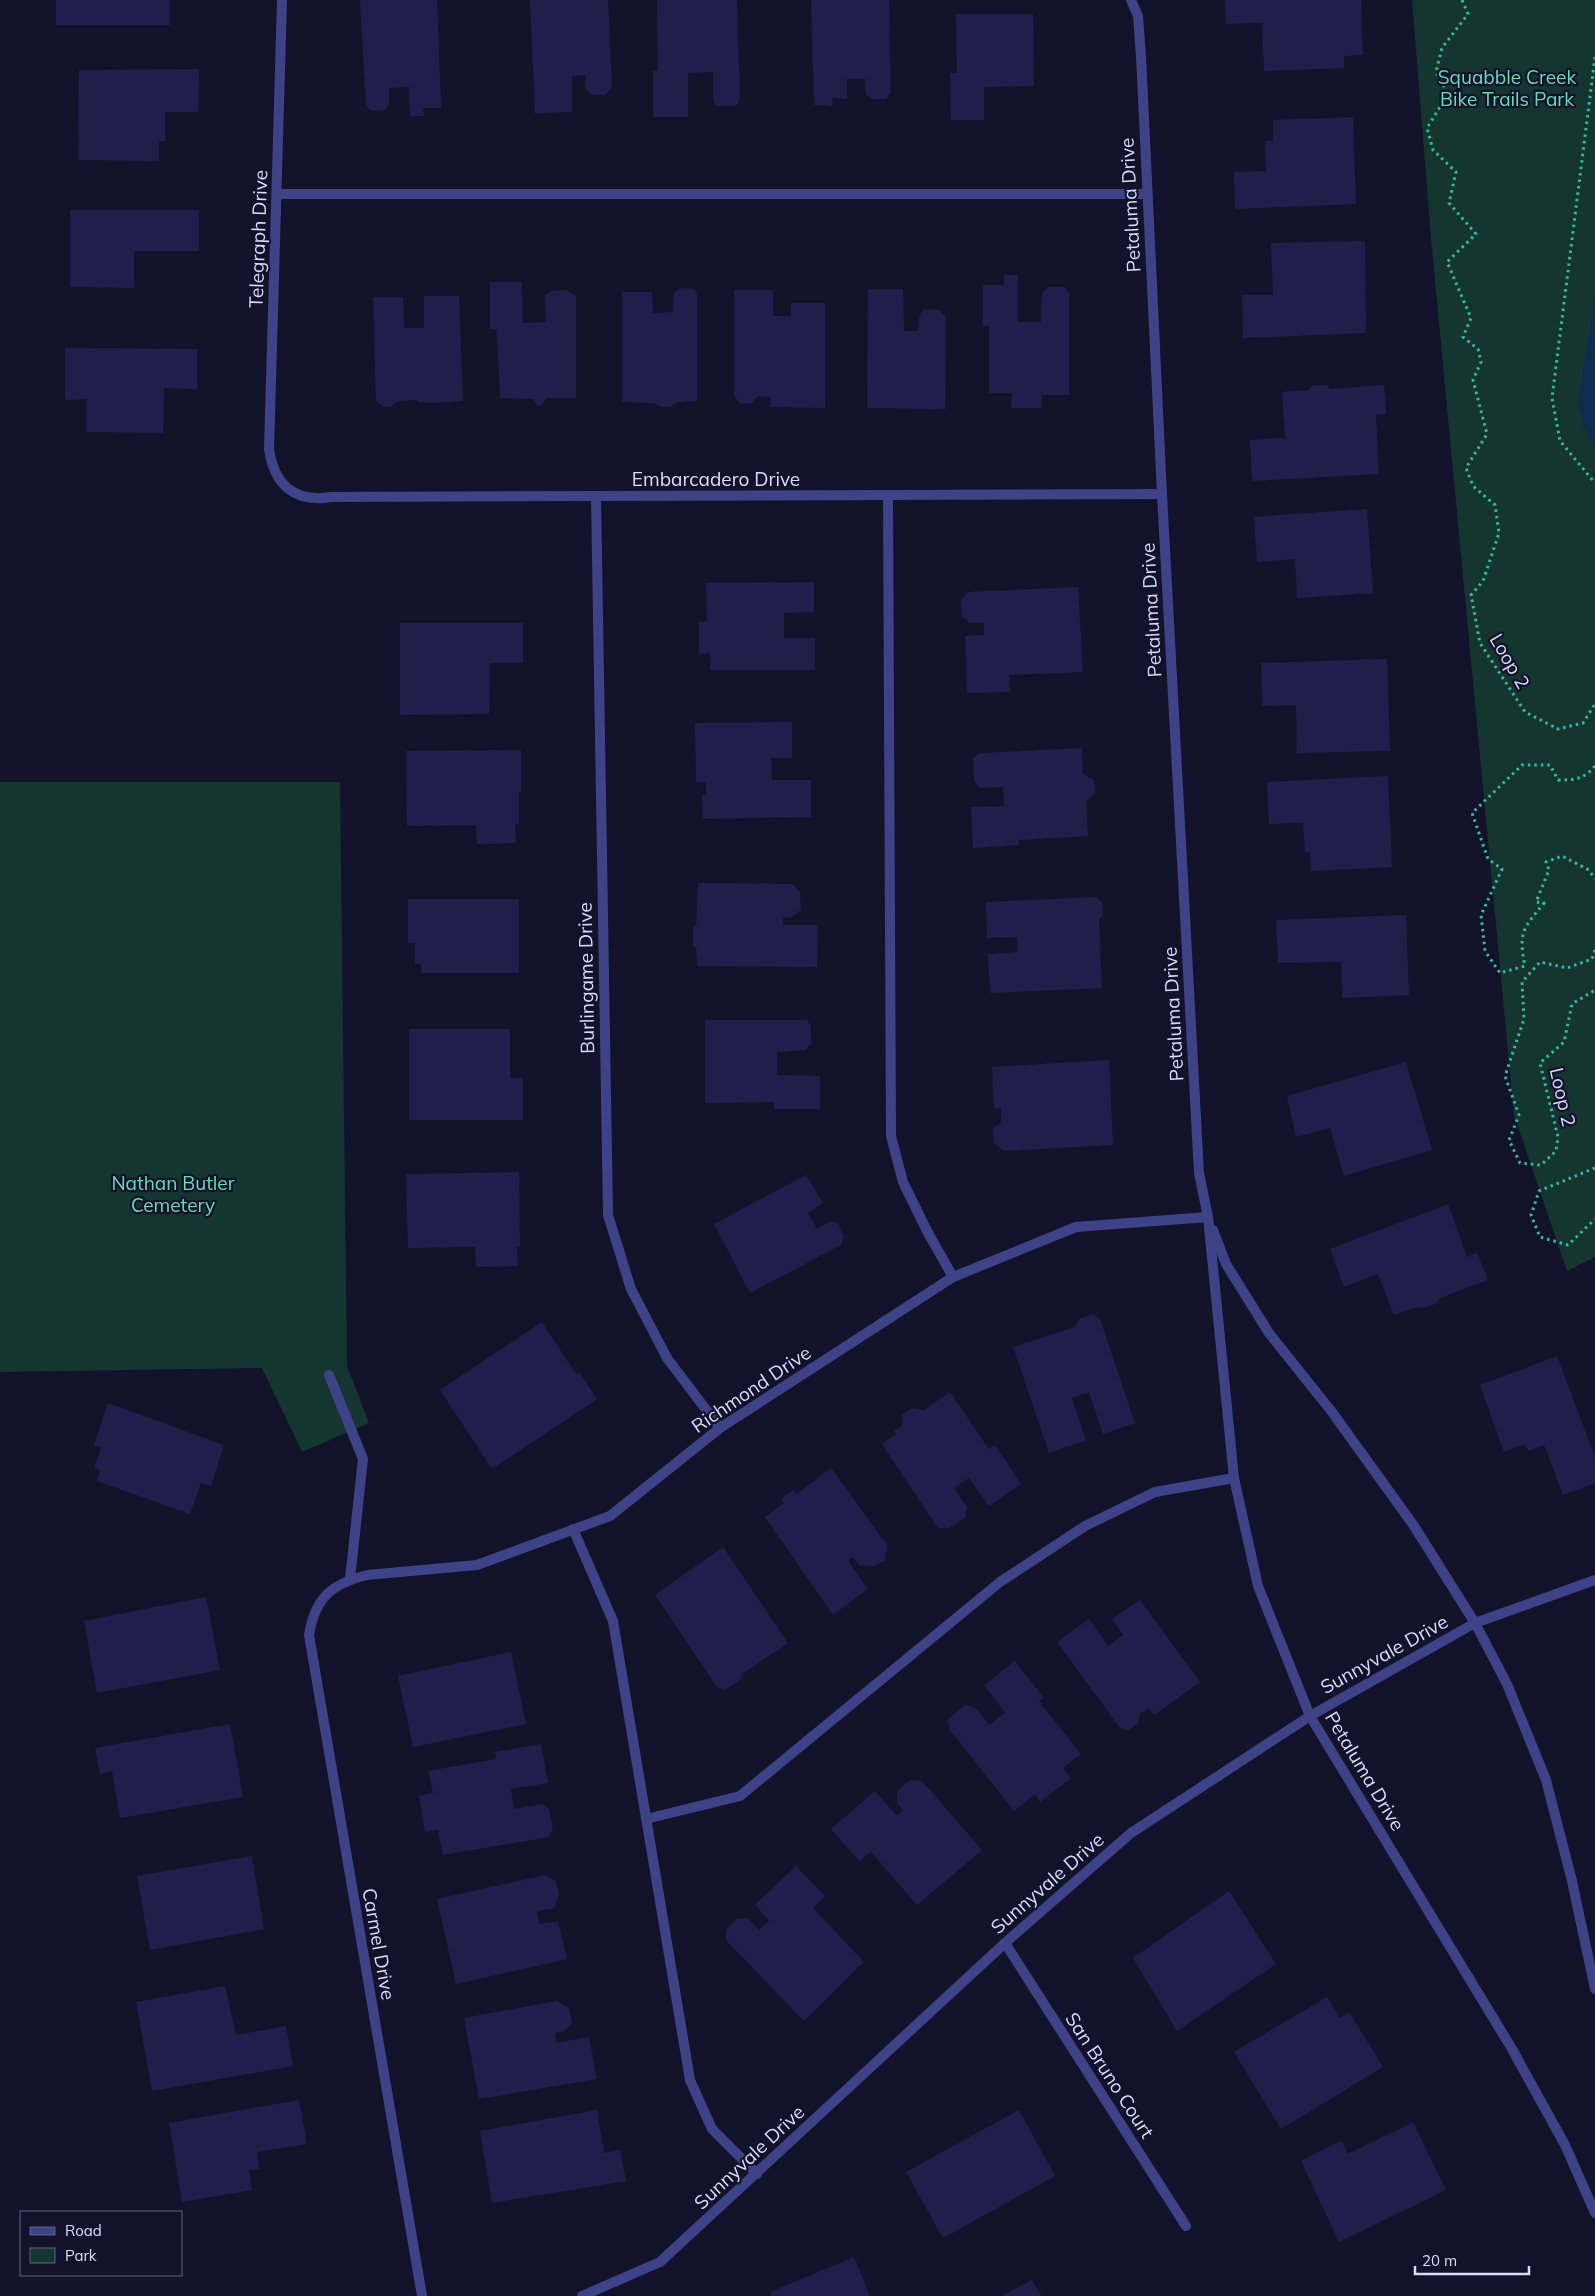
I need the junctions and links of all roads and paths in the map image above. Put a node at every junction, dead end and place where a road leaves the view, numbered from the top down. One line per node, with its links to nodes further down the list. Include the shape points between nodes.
1 (282, 0): 5 (street, Telegraph Drive)
2 (1131, 0): 6 (street, Petaluma Drive, via 1139,26)
3 (1462, 0): 12 (path, Loop 2, via 1468,14 1442,48 1436,72 1448,94 1427,128 1433,150 1456,172 1449,203 1476,234 1447,262 1471,318 1463,337 1478,349 1481,362 1474,380 1487,434 1466,468 1473,486 1495,505 1498,533 1483,581 1471,595 1480,642 1525,712 1558,729 1583,723)
4 (1595, 57): 8 (path, via 1552,398 1560,441)
5 (277, 194): 6 (street); 7 (street, Telegraph Drive, via 269,449)
6 (1147, 194): 9 (street, Petaluma Drive)
7 (277, 478): 11 (street, Embarcadero Drive, via 301,497 317,500 332,497)
8 (1595, 482)
9 (1162, 494): 10 (street, Embarcadero Drive); 18 (street, Petaluma Drive, via 1199,1173)
10 (888, 495): 11 (street, Embarcadero Drive); 20 (street, via 891,1136 903,1182)
11 (596, 497): 22 (street, Burlingame Drive, via 608,1215 631,1289 667,1358)
12 (1595, 704)
13 (1595, 766): 14 (path, via 1587,776 1558,780 1550,765 1522,765 1472,813 1488,860 1502,869 1481,915 1485,951 1500,973 1525,966 1521,944 1525,926 1544,903 1536,902 1549,870 1546,862 1562,856 1589,870)
14 (1595, 879)
15 (1595, 950): 16 (path, Loop 2, via 1592,959 1567,968 1540,962 1522,982 1524,1019 1505,1076 1519,1115 1509,1140 1520,1163 1541,1165 1556,1151 1558,1137 1540,1063 1564,1042 1572,1004)
16 (1595, 990)
17 (1595, 1168): 19 (path, via 1539,1192 1531,1215 1540,1237 1568,1245)
18 (1208, 1218): 20 (street, Richmond Drive, via 1076,1227); 23 (street, Petaluma Drive); 28 (street, Petaluma Drive, via 1226,1264 1269,1333 1332,1412 1414,1526)
19 (1595, 1219)
20 (953, 1277): 22 (street, Richmond Drive)
21 (329, 1375): 25 (street, via 363,1459)
22 (720, 1428): 24 (street, Richmond Drive, via 610,1516)
23 (1234, 1478): 29 (street, Petaluma Drive, via 1258,1586); 30 (street, via 1154,1492 1085,1526 1000,1582 740,1796)
24 (573, 1529): 25 (street, Richmond Drive, via 477,1565); 30 (street, via 613,1621)
25 (350, 1579): 27 (street, Richmond Drive)
26 (1595, 1580): 28 (street, Sunnyvale Drive)
27 (321, 1601): 36 (street, Carmel Drive, via 312,1617 309,1635)
28 (1475, 1623): 29 (street, Sunnyvale Drive); 32 (street, Petaluma Drive, via 1507,1684 1546,1780)
29 (1310, 1716): 31 (street, Sunnyvale Drive, via 1131,1833); 34 (street, Petaluma Drive, via 1512,2049 1565,2145)
30 (646, 1819): 33 (street, via 690,2080 712,2129)
31 (1005, 1943): 33 (street, Sunnyvale Drive); 35 (street, San Bruno Court)
32 (1595, 1989)
33 (757, 2174): 37 (street, Sunnyvale Drive, via 660,2262)
34 (1595, 2213)
35 (1186, 2226)
36 (422, 2296)
37 (582, 2296)

